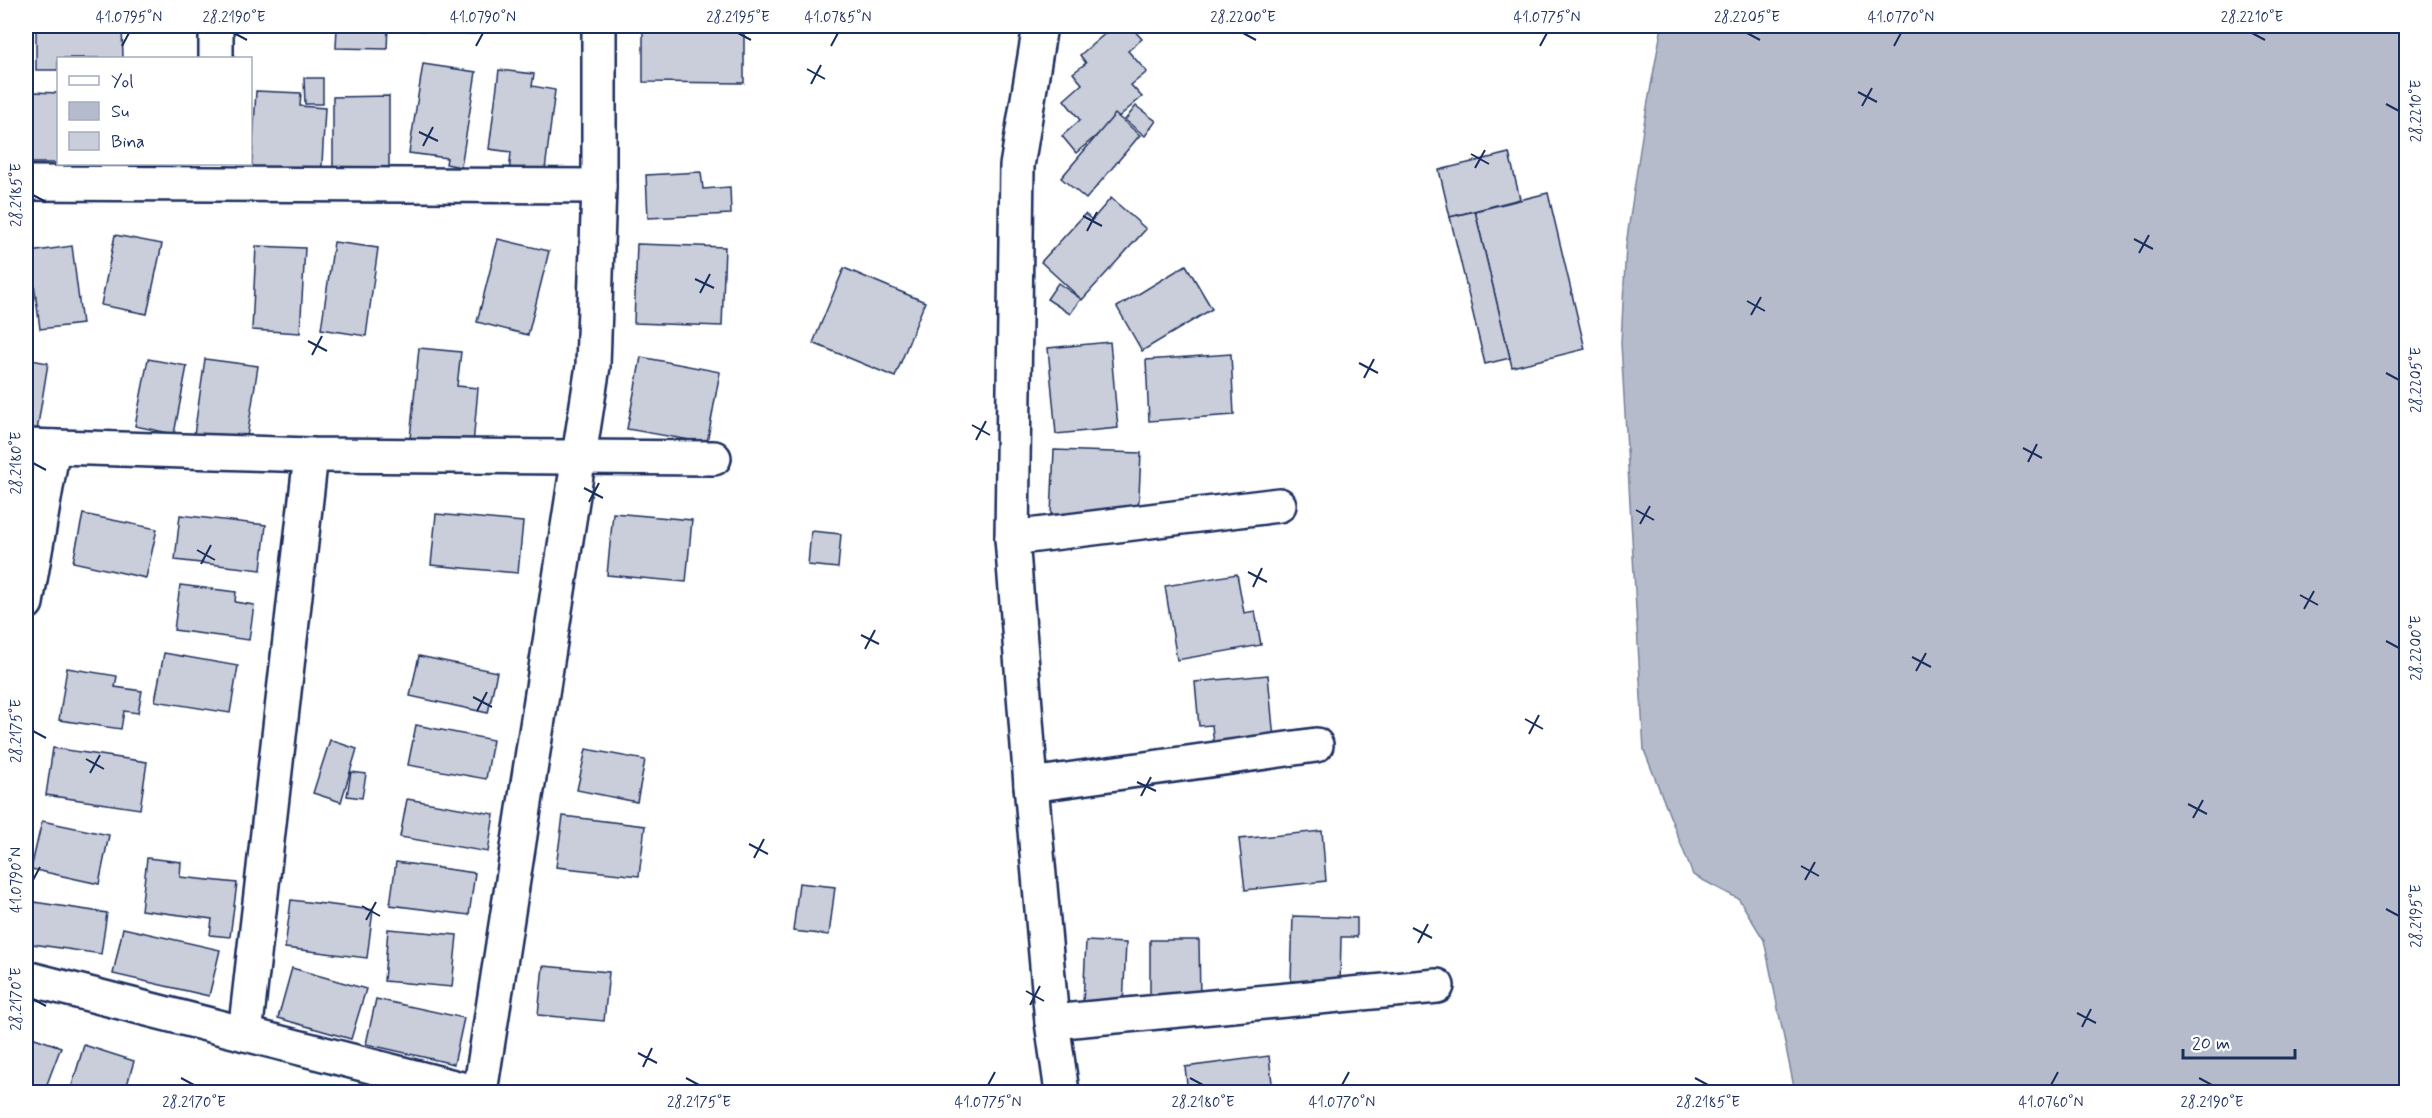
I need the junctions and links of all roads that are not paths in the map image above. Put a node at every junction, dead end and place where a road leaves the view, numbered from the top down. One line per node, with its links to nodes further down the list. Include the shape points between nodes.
1 (216, 26): 4 (street)
2 (599, 26): 7 (street)
3 (1040, 26): 13 (street, via 1017,166)
4 (216, 57)
5 (216, 174): 6 (street); 7 (street)
6 (26, 183)
7 (599, 186): 10 (street, via 593,366)
8 (39, 447): 9 (street); 14 (street)
9 (311, 454): 10 (street); 20 (street)
10 (579, 457): 11 (street); 22 (street)
11 (714, 458)
12 (1279, 505): 13 (street)
13 (1012, 538): 16 (street)
14 (26, 603)
15 (1316, 745): 16 (street)
16 (1031, 785): 19 (street)
17 (26, 978): 20 (street)
18 (1437, 986): 19 (street)
19 (1052, 1022): 23 (street)
20 (244, 1034): 21 (street)
21 (473, 1092)
22 (480, 1092)
23 (1062, 1092)

